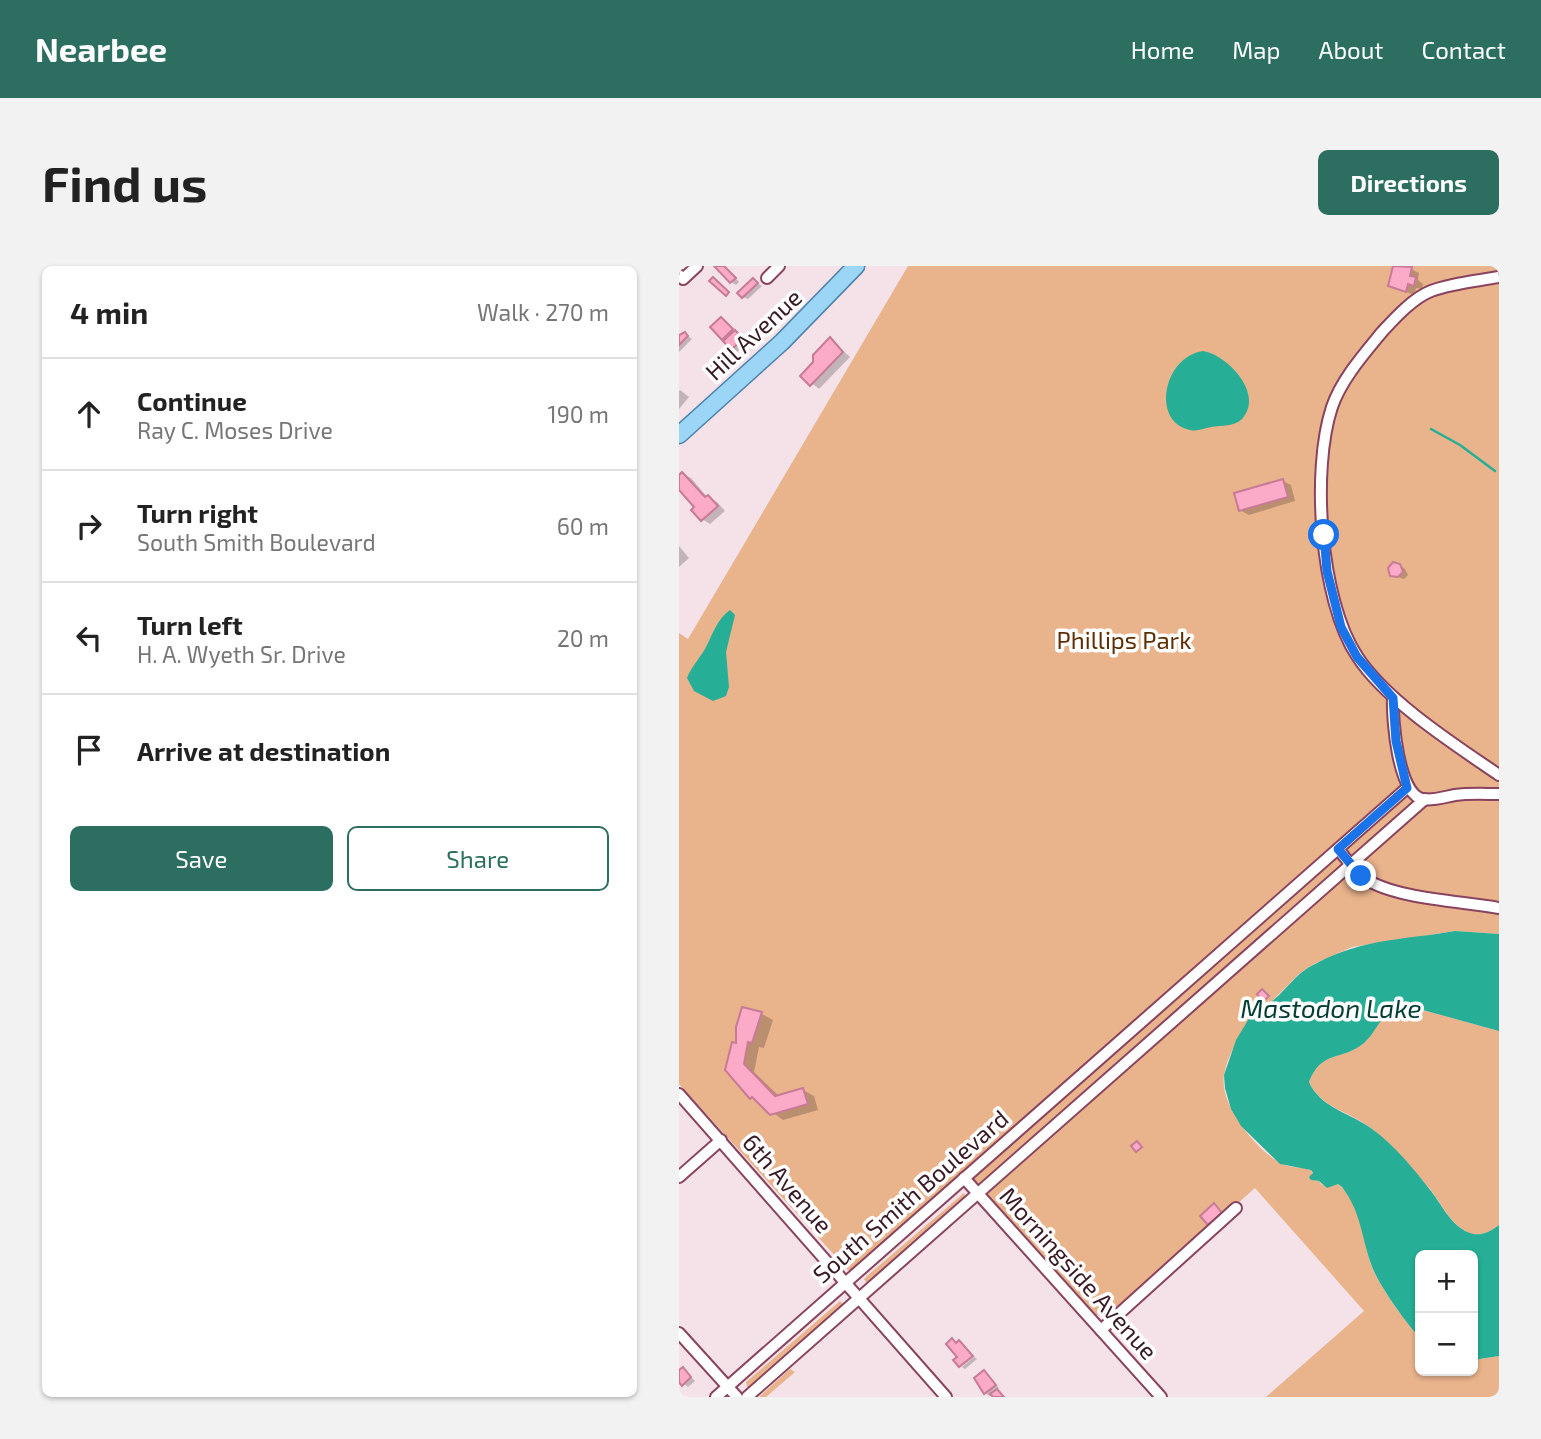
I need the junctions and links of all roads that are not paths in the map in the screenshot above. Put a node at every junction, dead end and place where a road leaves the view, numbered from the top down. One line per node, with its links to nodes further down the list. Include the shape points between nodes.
1 (697, 266): 4 (street, via 683,279)
2 (779, 266): 6 (street, Hill Avenue)
3 (856, 266): 7 (main road, Hill Avenue, via 782,342)
4 (679, 275)
5 (1499, 276): 8 (street, via 1431,291 1405,309 1351,373 1333,404 1324,437 1324,535 1335,607 1357,657)
6 (767, 278)
7 (679, 435)
8 (1393, 698): 9 (street); 10 (street, via 1396,741)
9 (1499, 775)
10 (1407, 788): 12 (street); 13 (street, South Smith Boulevard)
11 (1499, 794): 12 (street)
12 (1425, 799): 14 (street, South Smith Boulevard)
13 (1338, 849): 14 (street); 16 (street, South Smith Boulevard)
14 (1350, 864): 15 (street, via 1383,887); 17 (street, South Smith Boulevard)
15 (1499, 908)
16 (1134, 1029): 17 (street); 21 (street, South Smith Boulevard)
17 (1147, 1044): 22 (street, South Smith Boulevard)
18 (679, 1094): 19 (street, 6th Avenue)
19 (720, 1140): 20 (street); 24 (street, 6th Avenue)
20 (679, 1177)
21 (964, 1178): 22 (street, Morningside Avenue); 24 (street, South Smith Boulevard)
22 (977, 1193): 25 (street, South Smith Boulevard); 26 (street, Morningside Avenue)
23 (1236, 1208): 26 (street)
24 (846, 1282): 25 (street, 6th Avenue); 28 (street, South Smith Boulevard)
25 (859, 1296): 31 (street, South Smith Boulevard); 32 (street, 6th Avenue)
26 (1101, 1330): 33 (street, Morningside Avenue)
27 (679, 1333): 28 (street)
28 (727, 1387): 29 (street, South Smith Boulevard); 30 (street)
29 (716, 1397)
30 (737, 1397)
31 (747, 1397)
32 (946, 1397)
33 (1161, 1397)

